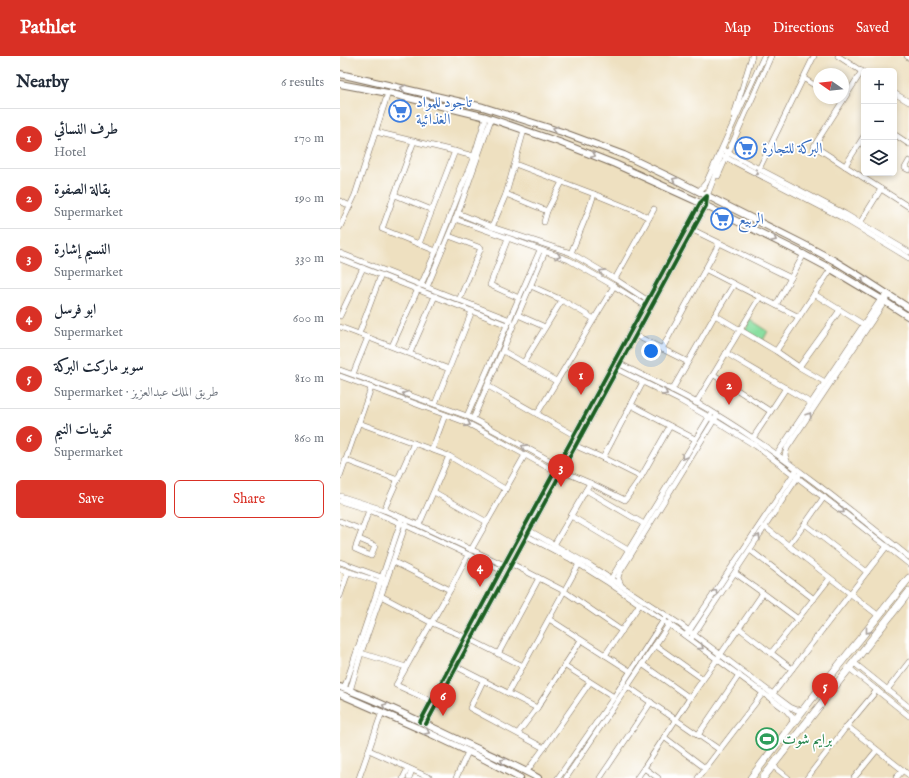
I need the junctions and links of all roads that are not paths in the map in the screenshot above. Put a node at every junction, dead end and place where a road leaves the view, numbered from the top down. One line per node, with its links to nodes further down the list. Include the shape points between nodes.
1 (752, 56): 20 (street)
2 (764, 56): 20 (street)
3 (771, 56): 26 (street)
4 (814, 56): 9 (street)
5 (838, 56): 6 (street)
6 (861, 71)
7 (340, 74): 37 (main road, one-way to 7, via 624,156 562,132 483,107)
8 (861, 75): 12 (street)
9 (803, 78): 11 (street); 32 (street)
10 (340, 84): 13 (main road)
11 (813, 84)
12 (849, 92)
13 (388, 94): 17 (main road); 19 (street)
14 (897, 94): 15 (street)
15 (909, 102)
16 (841, 104): 31 (street, via 814,146)
17 (489, 118): 18 (main road); 27 (street); 49 (street)
18 (524, 130): 30 (street); 43 (main road, one-way to 43, via 615,164)
19 (376, 132): 23 (street); 44 (street)
20 (728, 135): 26 (street); 37 (street, via 706,183)
21 (897, 136): 24 (street)
22 (861, 140): 31 (street)
23 (414, 141): 25 (street); 40 (street)
24 (909, 144)
25 (455, 151): 27 (street); 47 (street)
26 (726, 151): 28 (street); 32 (street)
27 (474, 156): 60 (street)
28 (724, 157): 35 (street); 41 (street); 67 (street, one-way to 67, via 841,217)
29 (909, 161): 33 (street, via 905,168)
30 (515, 164): 34 (street); 38 (street)
31 (845, 166): 36 (street)
32 (759, 169): 52 (street)
33 (909, 170)
34 (562, 182): 39 (street); 48 (street)
35 (713, 186)
36 (881, 189): 45 (street); 52 (street)
37 (699, 191): 41 (main road)
38 (506, 194): 48 (street); 54 (street)
39 (594, 194): 50 (street); 64 (street)
40 (395, 195): 47 (street); 58 (street, via 382,229)
41 (707, 196): 43 (street); 80 (main road, one-way to 41, via 835,261)
42 (340, 201): 44 (street)
43 (703, 204): 55 (street); 65 (main road, one-way to 65); 87 (street)
44 (350, 206): 53 (street)
45 (909, 207)
46 (654, 209): 50 (street)
47 (432, 210): 58 (street)
48 (547, 211): 51 (street)
49 (456, 216): 54 (street); 56 (street); 57 (street)
50 (649, 218): 73 (street)
51 (544, 222)
52 (860, 223): 62 (street)
53 (340, 227)
54 (492, 227): 64 (street)
55 (693, 230): 59 (street); 105 (street)
56 (449, 236): 78 (street); 84 (street, via 482,248)
57 (508, 238): 61 (street); 83 (street, via 490,286)
58 (419, 244): 60 (street)
59 (719, 244): 69 (street); 72 (street)
60 (436, 251): 77 (street)
61 (543, 251): 75 (street); 76 (street, one-way to 76, via 569,260); 83 (street)
62 (909, 252)
63 (340, 253): 77 (street)
64 (571, 254): 73 (street, one-way to 64)
65 (804, 254): 70 (main road); 72 (street)
66 (340, 258): 68 (street)
67 (909, 258)
68 (363, 268): 71 (street); 94 (street)
69 (705, 269): 74 (street); 108 (street)
70 (831, 269): 79 (street); 86 (main road)
71 (381, 275): 77 (street); 104 (street)
72 (791, 278): 88 (street)
73 (615, 279): 87 (street)
74 (734, 284): 82 (street); 93 (street)
75 (531, 286): 85 (street); 92 (street)
76 (614, 286): 87 (street); 97 (street)
77 (419, 287): 78 (street); 81 (street); 107 (street)
78 (427, 287): 84 (street)
79 (814, 294): 90 (street); 95 (street)
80 (888, 294): 86 (street); 89 (main road)
81 (435, 296): 91 (street); 111 (street)
82 (760, 297): 88 (street); 103 (street)
83 (519, 298): 98 (street)
84 (459, 300): 98 (street)
85 (562, 300): 97 (street); 102 (street)
86 (883, 300): 96 (main road); 99 (street); 152 (street, one-way to 86, via 787,448)
87 (646, 302): 141 (street)
88 (776, 305): 95 (street)
89 (909, 308)
90 (840, 310): 99 (street); 116 (street)
91 (472, 311): 100 (street); 117 (street)
92 (518, 315): 102 (street); 109 (street)
93 (715, 315): 103 (street); 114 (street)
94 (340, 316)
95 (799, 317): 110 (street)
96 (909, 317)
97 (594, 319): 122 (street)
98 (510, 320): 100 (street)
99 (863, 324): 124 (street)
100 (507, 325): 136 (street)
101 (340, 327): 104 (street)
102 (545, 327): 113 (street)
103 (740, 330): 110 (street); 112 (street)
104 (359, 334): 106 (street)
105 (635, 335): 108 (street); 115 (street)
106 (368, 337): 107 (street); 119 (street)
107 (392, 346): 111 (street)
108 (662, 349): 114 (street)
109 (503, 351): 113 (street); 125 (street)
110 (776, 351): 116 (street)
111 (410, 353): 117 (street)
112 (726, 353): 120 (street); 127 (street)
113 (524, 362): 122 (street)
114 (688, 362): 128 (street)
115 (618, 366): 123 (street); 128 (street); 145 (street)
116 (799, 368): 124 (street)
117 (449, 369): 131 (street)
118 (340, 370): 119 (street)
119 (353, 374): 131 (street, one-way to 119)
120 (714, 375): 130 (street); 133 (street)
121 (340, 377): 126 (street)
122 (556, 381): 134 (street)
123 (643, 382): 132 (street); 137 (street, one-way to 137)
124 (824, 382): 129 (street)
125 (488, 386): 134 (street); 138 (street)
126 (371, 388): 135 (street); 139 (street)
127 (786, 388): 129 (street); 133 (street)
128 (672, 390): 130 (street)
129 (811, 402): 147 (street)
130 (696, 403): 137 (street)
131 (435, 404): 136 (street)
132 (631, 405): 140 (street); 150 (street)
133 (770, 411): 142 (street)
134 (537, 414): 141 (street)
135 (445, 415): 146 (street); 148 (street, one-way to 148, via 465,422)
136 (467, 416): 138 (street)
137 (713, 416): 142 (street); 143 (street); 156 (street); 205 (street, via 619,574)
138 (473, 419): 153 (street, one-way to 138)
139 (359, 423): 144 (street); 151 (street)
140 (670, 426): 143 (street); 158 (street)
141 (574, 435): 153 (street)
142 (753, 438): 147 (street)
143 (695, 439): 175 (street, one-way to 175)
144 (414, 443): 146 (street); 159 (street)
145 (576, 446): 150 (street); 154 (street)
146 (432, 450): 149 (street)
147 (777, 454): 152 (street)
148 (524, 455): 155 (street); 161 (street)
149 (449, 456): 161 (street); 163 (street)
150 (603, 458): 158 (street)
151 (346, 460): 157 (street); 159 (street)
152 (786, 461): 156 (street)
153 (558, 465): 155 (street)
154 (562, 471): 160 (street); 180 (street)
155 (554, 472): 195 (street)
156 (797, 473): 165 (street); 178 (street); 189 (street, via 847,507); 224 (street, one-way to 156)
157 (340, 476)
158 (640, 476): 166 (street)
159 (398, 480): 170 (street)
160 (590, 483): 162 (street); 166 (street)
161 (505, 489): 174 (street)
162 (586, 490): 168 (street); 171 (street)
163 (434, 492): 174 (street); 177 (street)
164 (340, 496): 170 (street)
165 (824, 497): 176 (street); 185 (street, one-way to 185)
166 (625, 500): 168 (street)
167 (340, 501): 169 (street)
168 (619, 509): 175 (street)
169 (369, 510): 173 (street); 179 (street)
170 (384, 510): 173 (street)
171 (570, 516): 183 (street); 186 (street)
172 (340, 521): 179 (street)
173 (404, 522): 177 (street); 188 (street); 191 (street); 203 (street)
174 (487, 522): 188 (street)
175 (644, 524): 186 (street)
176 (805, 524): 184 (street); 198 (street)
177 (419, 525): 188 (street)
178 (765, 527): 184 (street); 187 (street, one-way to 178)
179 (362, 530): 182 (street)
180 (530, 531): 181 (street); 183 (street)
181 (527, 536): 192 (street); 193 (street)
182 (359, 539)
183 (554, 544): 204 (street, via 591,566)
184 (789, 545): 201 (street)
185 (886, 546): 194 (street); 198 (street)
186 (628, 550): 204 (street)
187 (750, 550): 199 (street); 213 (street)
188 (469, 553): 195 (street); 206 (street)
189 (909, 557)
190 (340, 562): 203 (street)
191 (394, 562): 203 (street); 206 (street)
192 (512, 564): 200 (street); 228 (street)
193 (579, 564): 204 (street); 207 (street)
194 (909, 564)
195 (502, 568): 227 (street)
196 (340, 569): 197 (street)
197 (348, 572): 203 (street); 211 (street)
198 (867, 572): 210 (street)
199 (735, 573): 209 (street); 225 (street)
200 (539, 578): 207 (street); 234 (street)
201 (830, 578): 210 (street); 213 (street)
202 (909, 578): 215 (highway)
203 (383, 581): 212 (street); 251 (street)
204 (610, 581): 205 (street); 214 (street)
205 (622, 586): 216 (street)
206 (450, 590): 220 (street)
207 (564, 591): 217 (street); 223 (street)
208 (909, 592): 239 (highway)
209 (763, 593): 219 (street); 222 (street)
210 (851, 593): 215 (street); 244 (street)
211 (340, 596)
212 (381, 596): 220 (street); 232 (street)
213 (814, 599): 219 (street)
214 (640, 604): 216 (street); 223 (street)
215 (879, 616): 264 (highway, one-way to 264)
216 (665, 618): 218 (street); 221 (street); 245 (street)
217 (549, 619): 229 (street); 240 (street)
218 (672, 619): 221 (street); 224 (street)
219 (798, 619): 233 (street)
220 (432, 623): 227 (street); 242 (street)
221 (669, 624): 226 (street); 231 (street)
222 (739, 628): 233 (street); 236 (street)
223 (622, 630): 235 (street)
224 (689, 631): 225 (street); 226 (street)
225 (694, 635): 230 (street); 236 (street)
226 (685, 636): 230 (street)
227 (465, 637): 259 (street)
228 (471, 640): 234 (street); 243 (street)
229 (581, 640): 235 (street); 241 (street)
230 (690, 640): 236 (street, one-way to 236)
231 (655, 645): 238 (street); 247 (street)
232 (361, 653): 242 (street); 251 (street)
233 (771, 653): 244 (street)
234 (498, 654): 240 (street)
235 (605, 655): 245 (street)
236 (719, 657): 246 (street); 247 (street); 256 (street)
237 (909, 662): 253 (street)
238 (642, 664): 250 (street); 258 (street)
239 (851, 665): 252 (street); 253 (street); 279 (highway)
240 (523, 666): 254 (street)
241 (564, 666): 249 (street); 262 (street)
242 (406, 667): 259 (street, via 396,685)
243 (457, 668): 248 (street); 268 (street)
244 (792, 668): 256 (street)
245 (630, 671): 257 (street)
246 (739, 675): 255 (street); 272 (street)
247 (703, 679): 258 (street)
248 (483, 681): 254 (street); 271 (street, via 470,708)
249 (590, 682): 257 (street); 274 (street)
250 (627, 686): 260 (street); 295 (street)
251 (343, 690): 265 (main road); 268 (main road, one-way to 251)
252 (877, 690): 266 (street); 270 (street)
253 (887, 690): 261 (street)
254 (508, 693): 262 (street)
255 (763, 693): 263 (street); 276 (street)
256 (772, 695): 263 (street)
257 (614, 697): 294 (street)
258 (690, 698): 267 (street)
259 (431, 701): 268 (street)
260 (651, 702): 267 (street); 296 (street)
261 (909, 707)
262 (537, 708): 271 (street)
263 (790, 710): 264 (street); 269 (street)
264 (804, 710): 269 (highway)
265 (382, 712): 275 (street); 278 (main road, one-way to 278)
266 (909, 716)
267 (676, 720): 272 (street); 273 (street)
268 (423, 723): 284 (main road, one-way to 268)
269 (793, 723): 300 (highway)
270 (848, 726): 277 (street); 303 (street)
271 (518, 733): 274 (street)
272 (698, 735): 276 (street)
273 (664, 737): 280 (street); 281 (street)
274 (544, 748): 284 (street)
275 (369, 750): 282 (street); 287 (street)
276 (720, 750): 281 (street)
277 (877, 750): 283 (street); 304 (street)
278 (468, 752): 285 (main road); 291 (street)
279 (772, 765): 301 (highway); 302 (street)
280 (644, 768): 297 (street); 298 (street)
281 (705, 768): 299 (street)
282 (410, 769): 288 (street); 289 (street); 290 (street)
283 (903, 770): 286 (street); 305 (street)
284 (527, 771): 293 (main road)
285 (509, 775): 292 (main road)
286 (909, 775)
287 (359, 778)
288 (403, 778)
289 (409, 778)
290 (430, 778)
291 (456, 778)
292 (520, 778)
293 (538, 778)
294 (558, 778)
295 (566, 778)
296 (600, 778)
297 (637, 778)
298 (658, 778)
299 (698, 778)
300 (751, 778)
301 (762, 778)
302 (788, 778)
303 (807, 778)
304 (854, 778)
305 (896, 778)

